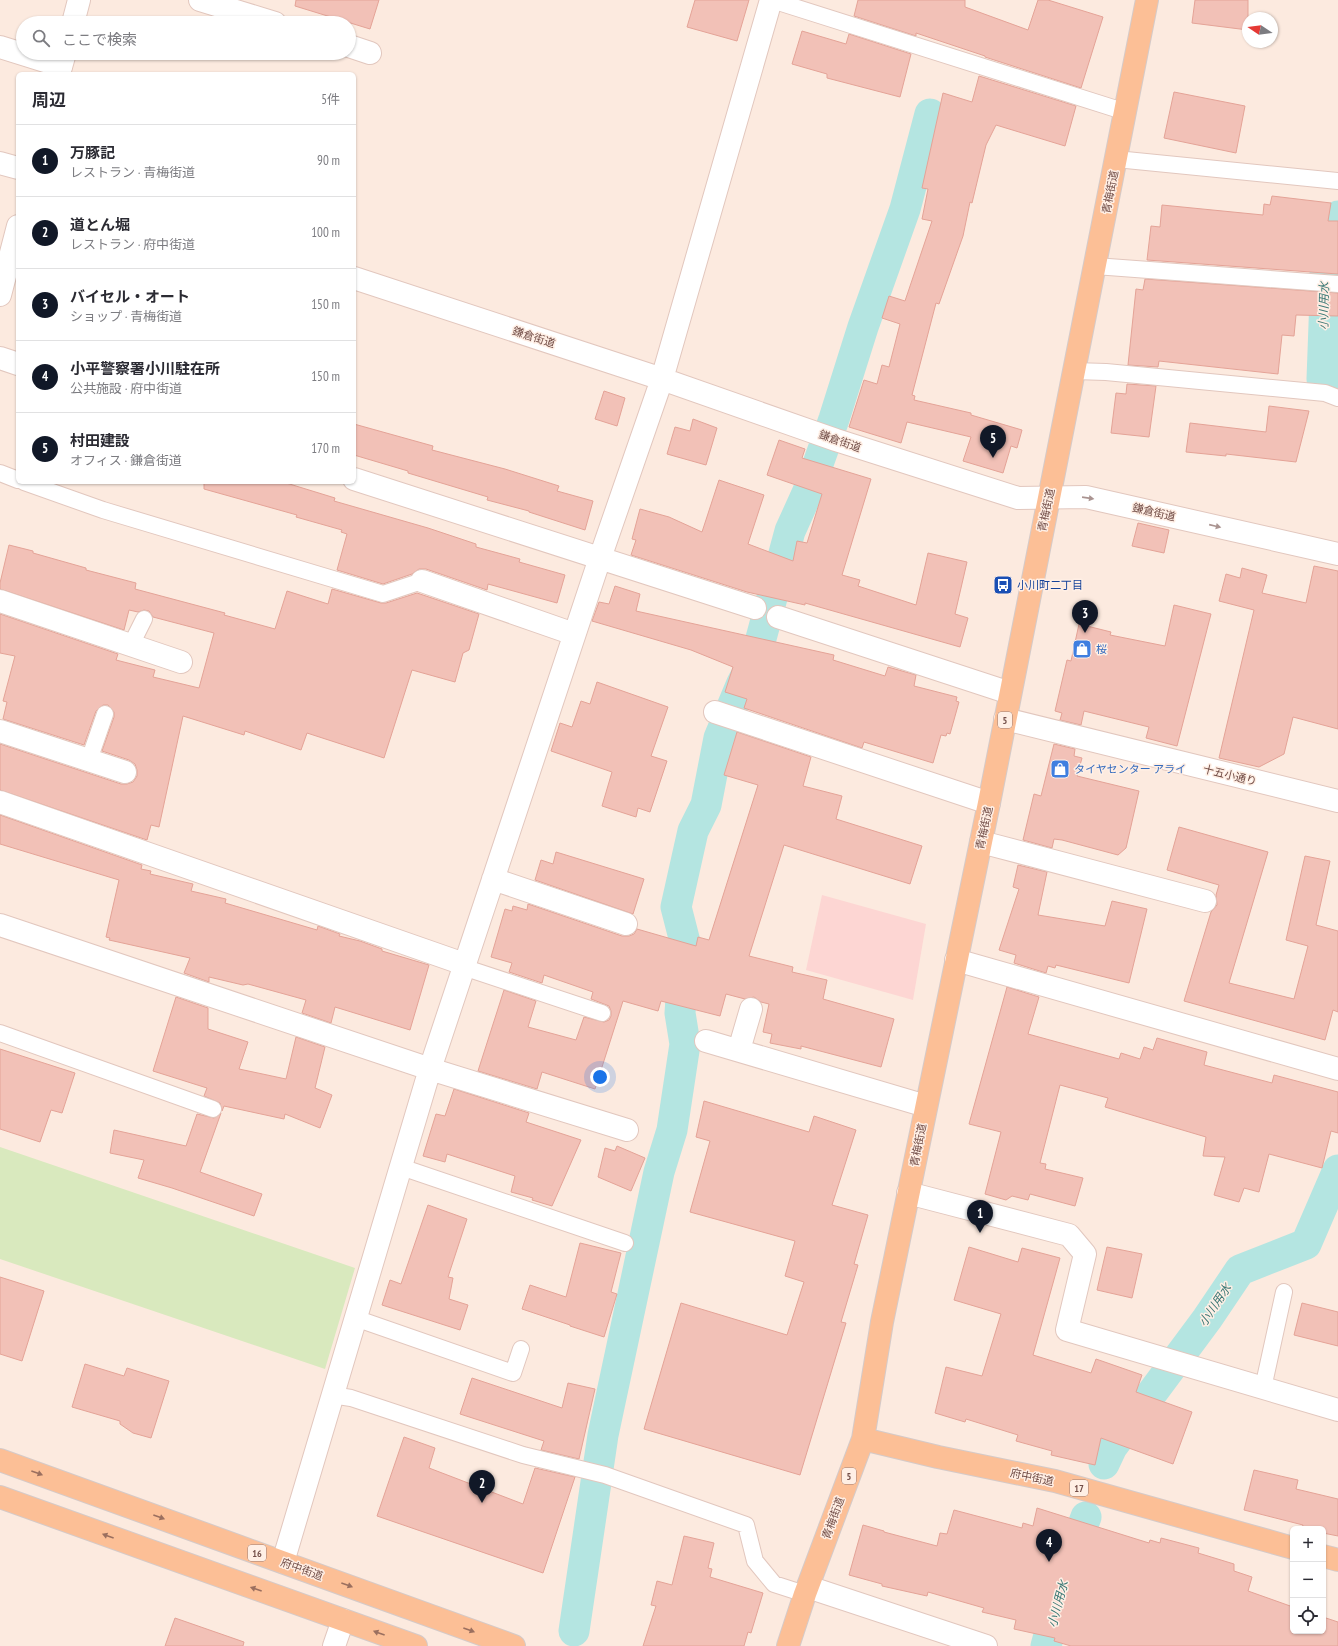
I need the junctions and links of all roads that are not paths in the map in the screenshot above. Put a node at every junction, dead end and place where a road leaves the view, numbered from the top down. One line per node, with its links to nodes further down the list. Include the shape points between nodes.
1 (80, 0): 5 (street)
2 (200, 0): 6 (street)
3 (772, 0): 13 (lane); 26 (street)
4 (1147, 0): 13 (main road, 青梅街道 / 5)
5 (75, 16)
6 (252, 16)
7 (0, 47): 9 (street)
8 (356, 48): 10 (street)
9 (16, 51)
10 (370, 53)
11 (47, 60): 12 (street)
12 (62, 64)
13 (1126, 112): 14 (main road, 青梅街道 / 5)
14 (1116, 159): 17 (lane); 19 (main road, 青梅街道 / 5)
15 (0, 163): 16 (street)
16 (16, 167)
17 (1337, 181)
18 (16, 234): 22 (street)
19 (1094, 266): 21 (lane); 25 (main road, 青梅街道 / 5)
20 (356, 279): 26 (street, 鎌倉街道)
21 (1328, 284)
22 (0, 295)
23 (0, 358): 24 (street)
24 (16, 363)
25 (1074, 371): 27 (lane, via 1317,392); 32 (main road, 青梅街道 / 5)
26 (662, 379): 32 (street, 鎌倉街道, via 836,440 1018,498); 34 (street)
27 (1338, 398)
28 (0, 474): 29 (lane)
29 (16, 479)
30 (356, 480): 34 (street)
31 (30, 484): 35 (lane, via 103,510 383,594)
32 (1049, 497): 33 (street, 鎌倉街道, one-way to 33, via 1086,497); 43 (main road, 青梅街道 / 5)
33 (1338, 554)
34 (600, 558): 37 (street); 40 (street)
35 (422, 582): 40 (street)
36 (0, 601): 41 (street)
37 (755, 608)
38 (778, 617): 43 (street)
39 (144, 619): 41 (lane)
40 (574, 634): 54 (street)
41 (131, 645): 42 (street)
42 (182, 662)
43 (1010, 693): 46 (main road, 青梅街道 / 5)
44 (715, 712): 52 (street)
45 (105, 714): 48 (lane)
46 (1005, 719): 50 (street, 十五小通り); 52 (main road, 青梅街道 / 5)
47 (0, 731): 48 (street)
48 (89, 760): 49 (street)
49 (125, 772)
50 (1338, 801)
51 (0, 802): 59 (street)
52 (989, 803): 53 (main road, 青梅街道 / 5)
53 (981, 842): 55 (street); 58 (main road, 青梅街道 / 5)
54 (493, 879): 56 (street); 59 (street)
55 (1205, 901)
56 (626, 924)
57 (0, 925): 65 (street)
58 (956, 960): 66 (street); 67 (main road, 青梅街道 / 5)
59 (463, 966): 61 (lane); 65 (street)
60 (751, 1009): 64 (street)
61 (602, 1013)
62 (0, 1033): 68 (lane)
63 (706, 1041): 64 (street)
64 (739, 1050): 67 (street)
65 (430, 1069): 69 (street); 70 (street)
66 (1338, 1069)
67 (926, 1106): 71 (main road, 青梅街道 / 5)
68 (213, 1109)
69 (627, 1130)
70 (401, 1167): 72 (lane); 74 (street)
71 (908, 1193): 76 (street, via 1069,1235 1085,1254 1067,1330); 79 (main road, 青梅街道 / 5, via 882,1322)
72 (624, 1243)
73 (1284, 1292): 76 (lane)
74 (356, 1318): 75 (lane, via 513,1373); 77 (street)
75 (521, 1349)
76 (1263, 1388): 78 (street)
77 (332, 1395): 85 (street); 86 (lane, via 351,1398 523,1455 606,1475 746,1526 755,1561 774,1584)
78 (1338, 1410)
79 (863, 1439): 82 (main road, 府中街道 / 17, via 1055,1481); 86 (main road, 青梅街道 / 5)
80 (0, 1460): 85 (main road, 府中街道 / 16, one-way to 85)
81 (0, 1496): 87 (main road, one-way to 81)
82 (1290, 1547)
83 (1326, 1557): 84 (main road)
84 (1338, 1560)
85 (283, 1562): 90 (main road, 府中街道 / 16, one-way to 90)
86 (807, 1590): 91 (main road, 青梅街道 / 5); 92 (street)
87 (343, 1620): 88 (street); 89 (main road, one-way to 87)
88 (334, 1646)
89 (416, 1646)
90 (514, 1646)
91 (788, 1646)
92 (986, 1646)

